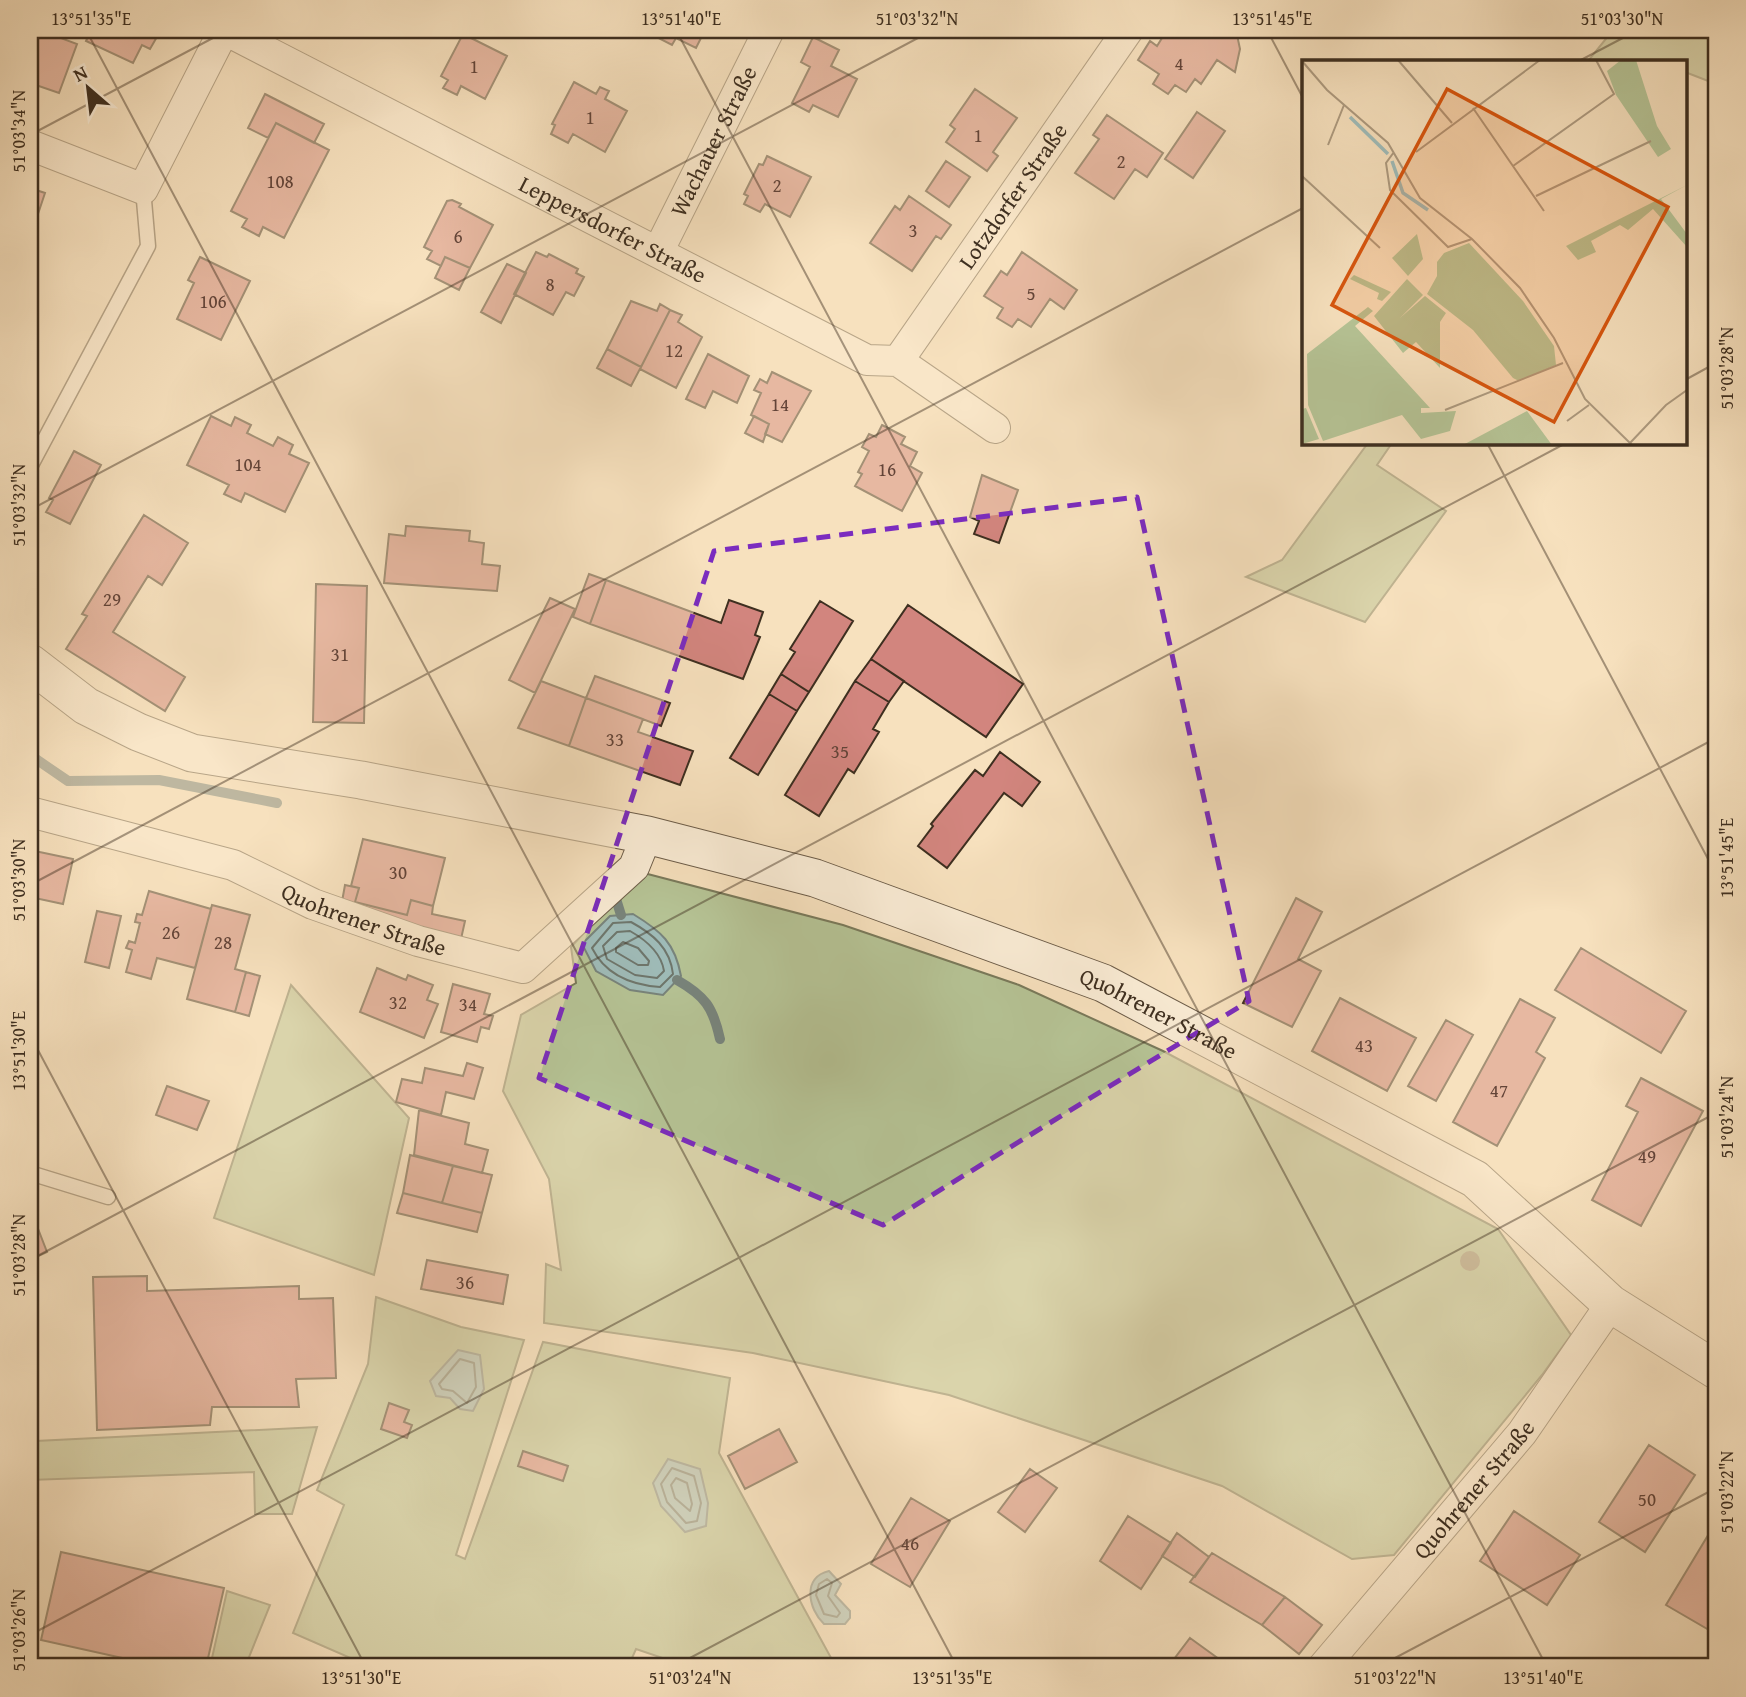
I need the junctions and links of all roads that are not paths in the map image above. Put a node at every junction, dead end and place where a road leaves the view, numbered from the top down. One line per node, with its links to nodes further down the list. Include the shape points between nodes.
1 (225, 30): 5 (street); 6 (street, Leppersdorfer Straße)
2 (769, 30): 6 (street, Wachauer Straße)
3 (1128, 30): 7 (street, Lotzdorfer Straße)
4 (30, 145): 5 (street)
5 (143, 190): 9 (lane, via 148,246)
6 (659, 252): 7 (street, Leppersdorfer Straße, via 867,360)
7 (898, 361): 8 (street, Leppersdorfer Straße)
8 (995, 428)
9 (30, 467)
10 (30, 663): 12 (street, Quohrener Straße, via 86,706 192,753)
11 (30, 812): 12 (street, Quohrener Straße, via 233,864 313,904 418,941 523,968 635,867)
12 (647, 835): 15 (street, Quohrener Straße, via 814,878 1103,983 1475,1179)
13 (30, 1173): 14 (lane)
14 (108, 1197)
15 (1611, 1304): 16 (street, Quohrener Straße); 17 (street, Quohrener Straße, via 1522,1433)
16 (1716, 1370)
17 (1324, 1667)

